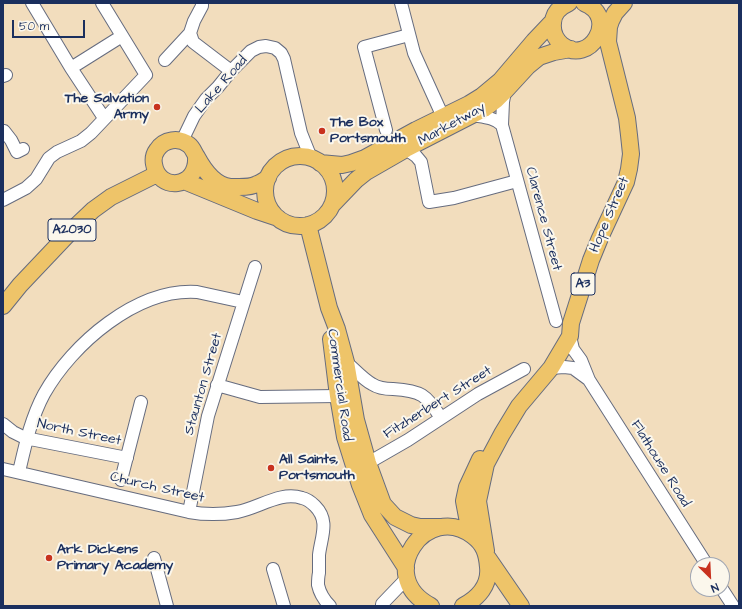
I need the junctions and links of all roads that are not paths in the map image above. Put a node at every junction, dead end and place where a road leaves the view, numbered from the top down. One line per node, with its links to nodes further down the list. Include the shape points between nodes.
1 (32, 3): 16 (street)
2 (102, 3): 13 (street)
3 (202, 3): 11 (street)
4 (401, 3): 12 (street)
5 (569, 3): 9 (main road, Marketway)
6 (585, 3): 10 (main road, via 591,6)
7 (609, 3): 10 (main road)
8 (624, 3): 43 (main road, Hope Street / A3, via 611,20 608,42 629,129 629,169 626,182 591,260 571,323)
9 (554, 13): 14 (main road, via 554,36); 20 (main road, Marketway, via 500,81 482,96)
10 (598, 16): 14 (main road, Marketway, via 600,29 594,42 584,49)
11 (190, 33): 15 (street); 17 (street, via 193,42)
12 (409, 35): 20 (street, via 414,53); 23 (street, via 364,47)
13 (122, 36): 16 (street); 21 (street, via 146,75)
14 (571, 49): 18 (main road, Marketway, via 539,57)
15 (165, 60)
16 (71, 68): 21 (street)
17 (231, 71): 25 (street, Lake Road, via 194,116); 29 (street, Lake Road, via 251,51 259,47 275,48 281,52 300,133)
18 (505, 91): 19 (main road, Marketway, via 484,109); 22 (street, Clarence Street)
19 (472, 115): 22 (street, via 494,119); 27 (main road, Marketway)
20 (443, 117): 29 (main road, Marketway, via 351,163 342,165)
21 (104, 118): 34 (street, via 85,138 49,158 36,179 26,188)
22 (502, 125): 33 (street, Clarence Street)
23 (386, 130)
24 (3, 131): 26 (street, via 17,152)
25 (182, 141): 28 (main road, via 188,144); 30 (main road, via 168,141 158,149 153,161)
26 (23, 149)
27 (406, 149): 33 (street, via 421,162 429,202); 35 (main road, Marketway, via 366,172)
28 (196, 157): 31 (main road, via 206,172 228,187 256,185); 32 (main road, via 195,171)
29 (315, 160): 31 (main road, via 302,156 285,160 278,164); 35 (main road, via 328,171 334,182)
30 (157, 174): 32 (main road, via 167,182); 40 (main road, A2030, via 111,197 93,210)
31 (268, 178): 36 (main road, via 266,200 270,210)
32 (184, 181): 36 (main road)
33 (517, 181): 42 (street, Clarence Street)
34 (3, 200)
35 (332, 205): 37 (main road, via 318,221)
36 (278, 218): 37 (main road, via 287,224)
37 (308, 225): 41 (main road, Commercial Road)
38 (255, 267): 39 (street, Staunton Street)
39 (243, 302): 48 (street, Staunton Street); 54 (street, via 205,293 182,292 149,301 114,319 79,347 58,374 38,406)
40 (3, 306)
41 (329, 308): 44 (main road, Commercial Road); 49 (main road, Commercial Road)
42 (556, 321)
43 (570, 336): 45 (main road, Hope Street / A3); 47 (street, via 573,349 581,360)
44 (346, 362): 51 (street, via 372,384 382,388 415,391 424,396); 56 (main road, Commercial Road, via 356,420)
45 (551, 368): 47 (street, via 574,368); 53 (main road, Hope Street / A3, via 519,406)
46 (524, 369): 51 (street, Fitzherbert Street)
47 (589, 380): 64 (street, Flathouse Road)
48 (217, 385): 49 (street, via 260,397); 60 (street, Staunton Street, via 208,416)
49 (338, 396): 67 (main road, Commercial Road, via 345,437 360,485 372,515)
50 (141, 402): 55 (street)
51 (441, 418): 56 (street, Fitzherbert Street)
52 (3, 424): 54 (street, North Street)
53 (502, 434): 62 (main road, Hope Street / A3, via 479,461 467,487 464,501); 63 (main road, Hope Street / A3, via 486,464 478,501)
54 (26, 438): 55 (street, North Street); 58 (street)
55 (127, 458): 59 (street)
56 (368, 463): 61 (main road, Commercial Road, via 383,504 395,518 420,527)
57 (3, 469): 58 (street, Church Street)
58 (18, 472): 60 (street, Church Street)
59 (122, 480)
60 (189, 512): 71 (street, Church Street, via 221,514 238,512 286,496 306,499 318,510 324,524 318,584)
61 (440, 527): 62 (main road, Commercial Road, via 455,527); 67 (main road, via 422,535 415,542 407,559)
62 (470, 533): 63 (main road)
63 (487, 555): 74 (main road, Hope Street, via 489,570 484,588); 75 (main road, A3)
64 (702, 557)
65 (154, 558): 69 (street)
66 (272, 569): 70 (street)
67 (406, 573): 72 (street); 73 (main road, Commercial Road, via 416,596)
68 (727, 597): 76 (street)
69 (167, 606)
70 (284, 606)
71 (330, 606)
72 (382, 606)
73 (431, 606)
74 (464, 606)
75 (521, 606)
76 (733, 606)

